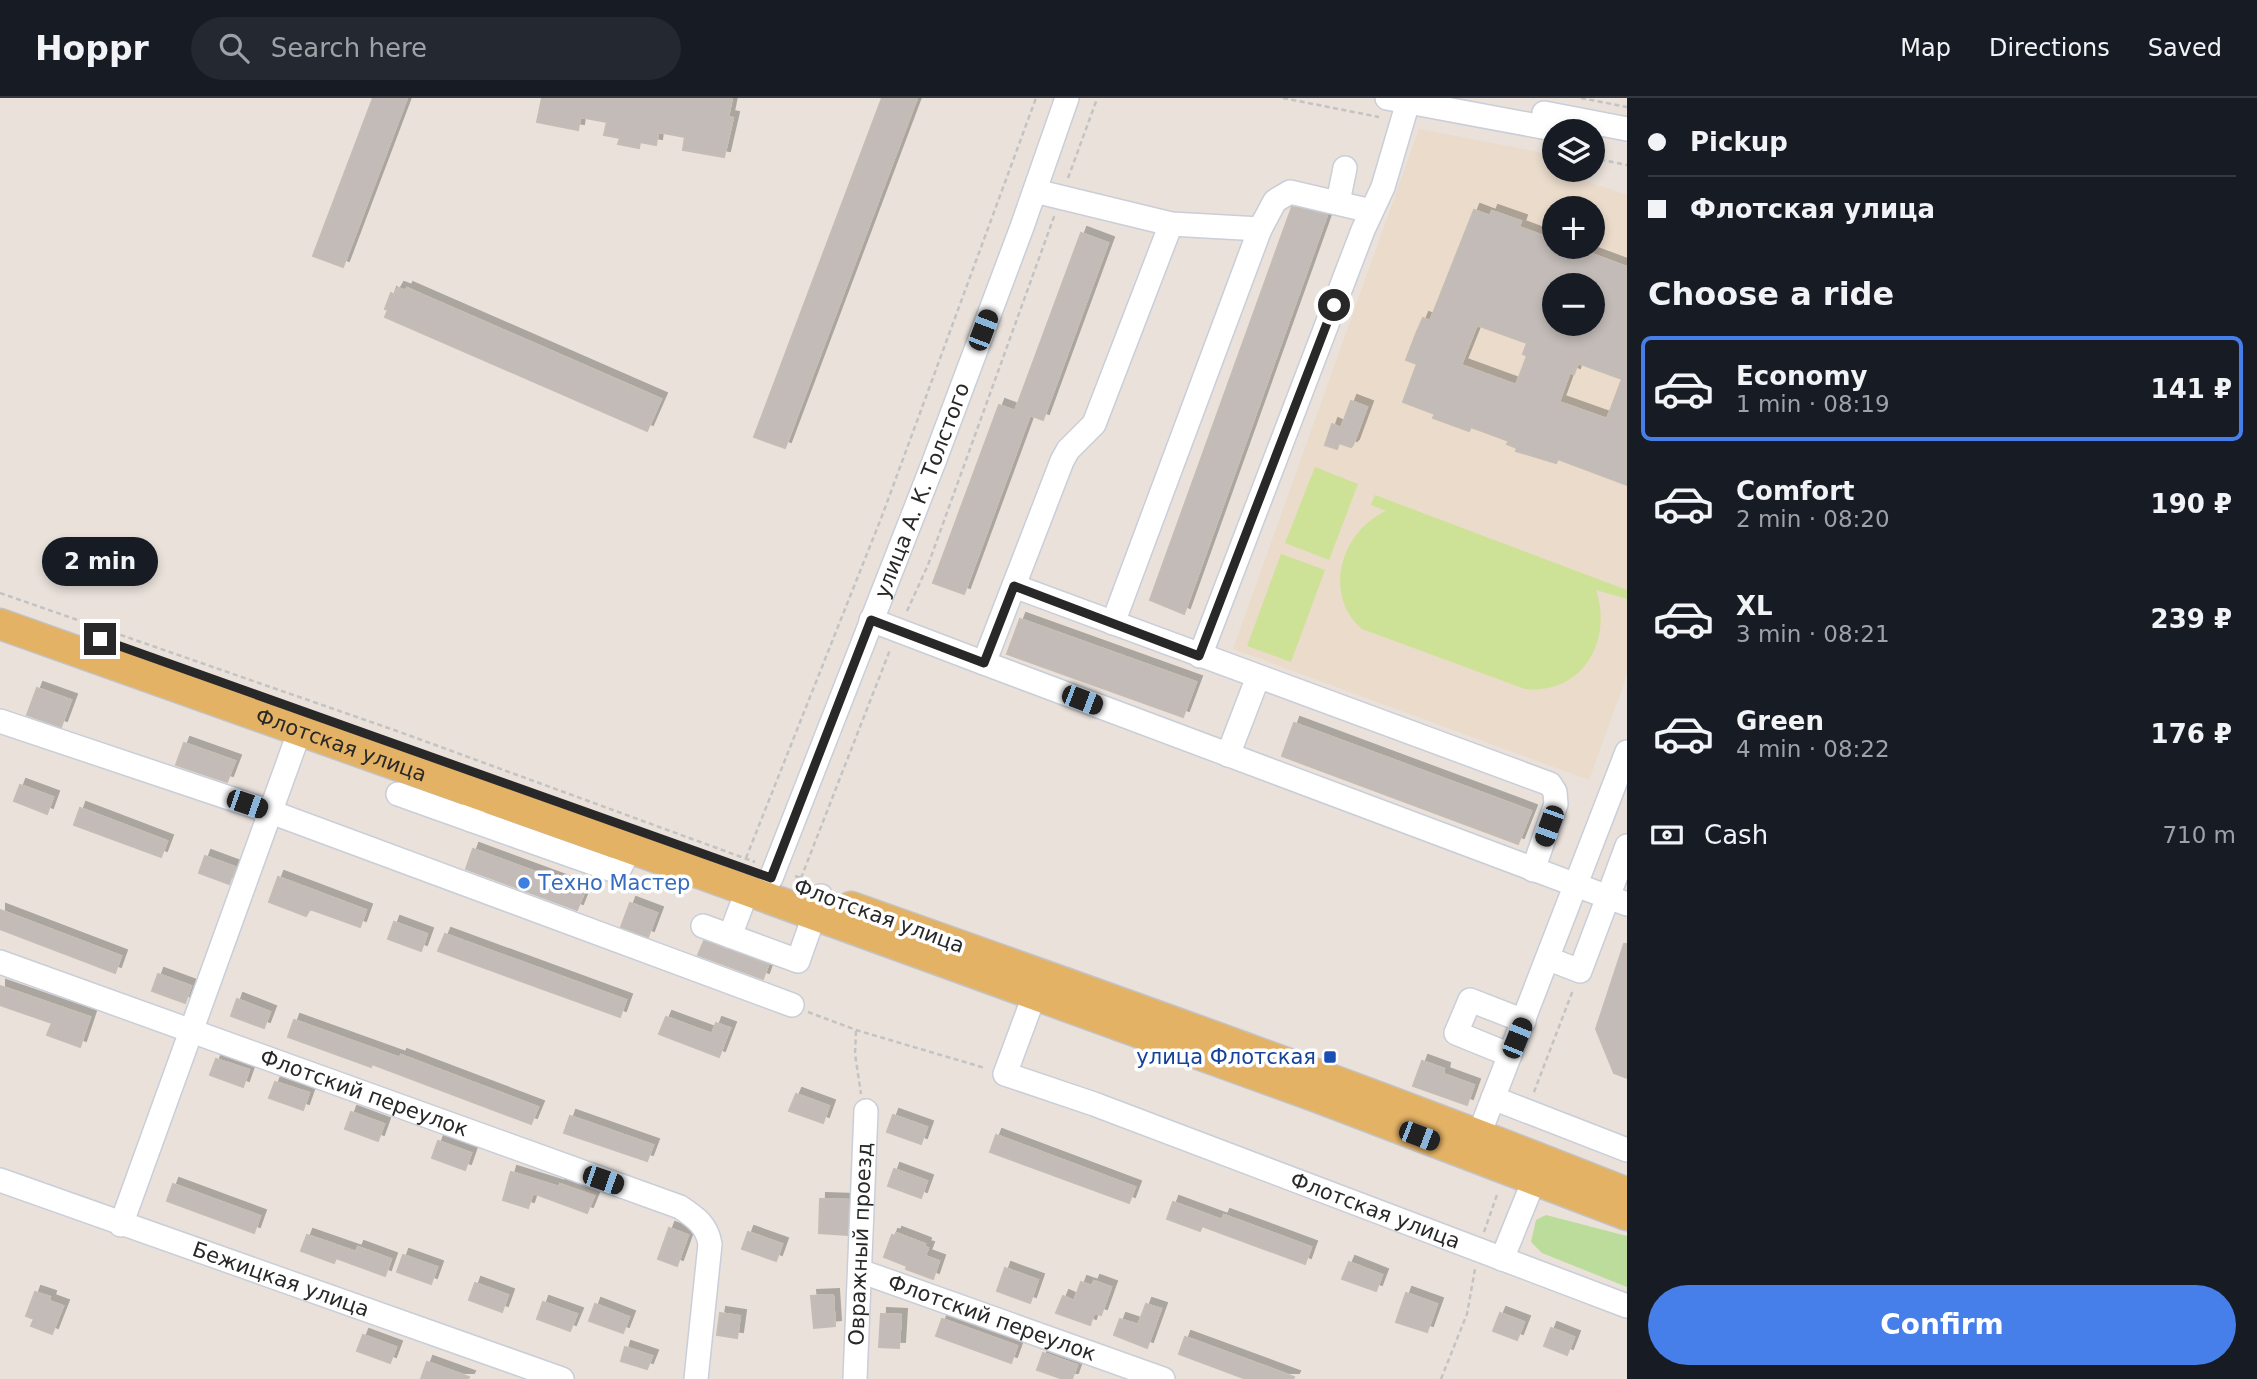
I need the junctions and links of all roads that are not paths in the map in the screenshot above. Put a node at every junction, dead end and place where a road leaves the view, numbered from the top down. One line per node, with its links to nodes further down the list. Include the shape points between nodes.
1 (1067, 98): 9 (street, улица А. К. Толстого)
2 (1466, 98): 5 (street)
3 (1398, 100): 4 (street); 11 (street, via 1383,187)
4 (1542, 127)
5 (1627, 129)
6 (1605, 139): 7 (street)
7 (1627, 143)
8 (1345, 168): 10 (street)
9 (1035, 191): 12 (street); 16 (street, улица А. К. Толстого)
10 (1338, 202): 11 (street); 13 (street, via 1290,192 1275,201)
11 (1371, 211): 19 (street)
12 (1171, 224): 13 (street); 14 (street, via 1094,424 1062,461)
13 (1259, 229): 17 (street)
14 (1014, 586): 17 (street); 20 (street)
15 (0, 604): 31 (main road, Флотская улица)
16 (871, 620): 20 (street); 31 (street, улица А. К. Толстого)
17 (1113, 623): 19 (street)
18 (0, 624): 23 (main road, Флотская улица)
19 (1199, 656): 21 (street)
20 (984, 663): 25 (street)
21 (1258, 677): 25 (street); 30 (street, via 1550,784 1556,804)
22 (0, 721): 28 (street)
23 (300, 730): 27 (main road, Флотская улица); 28 (street)
24 (1627, 752): 32 (street)
25 (1228, 755): 30 (street)
26 (398, 794): 27 (street)
27 (474, 807): 31 (main road, Флотская улица)
28 (271, 812): 40 (street); 42 (street)
29 (1627, 846): 34 (street)
30 (1533, 870): 32 (street)
31 (764, 879): 33 (main road, Флотская улица); 36 (street, улица А. К. Толстого)
32 (1576, 886): 34 (street); 37 (street)
33 (812, 896): 36 (street, via 798,961); 39 (main road, Флотская улица); 46 (main road, Флотская улица)
34 (1618, 900): 37 (street, via 1580,971)
35 (703, 926): 36 (street)
36 (730, 936)
37 (1549, 959): 41 (street)
38 (0, 962): 42 (street, Флотский переулок)
39 (1034, 996): 46 (main road, Флотская улица, via 1317,1097); 53 (street, Флотская улица, via 1005,1074)
40 (792, 1005)
41 (1524, 1021): 43 (street); 43 (street, via 1470,1000 1456,1033)
42 (191, 1032): 52 (street); 57 (street, Флотский переулок, via 680,1207 695,1217 705,1227 710,1244)
43 (1507, 1064): 44 (street)
44 (1493, 1098): 46 (street); 47 (street)
45 (866, 1111): 54 (street, Овражный проезд)
46 (1475, 1145): 48 (main road, Флотская улица); 50 (main road, Флотская улица)
47 (1627, 1150)
48 (1534, 1180): 51 (main road, Флотская улица); 53 (street)
49 (0, 1181): 52 (street, Бежицкая улица)
50 (1627, 1193)
51 (1627, 1215)
52 (121, 1225): 56 (street, Бежицкая улица)
53 (1502, 1259): 55 (street, Флотская улица)
54 (860, 1271): 58 (street, Овражный проезд); 59 (street, Флотский переулок)
55 (1627, 1306)
56 (562, 1379)
57 (696, 1379)
58 (855, 1379)
59 (1163, 1379)

